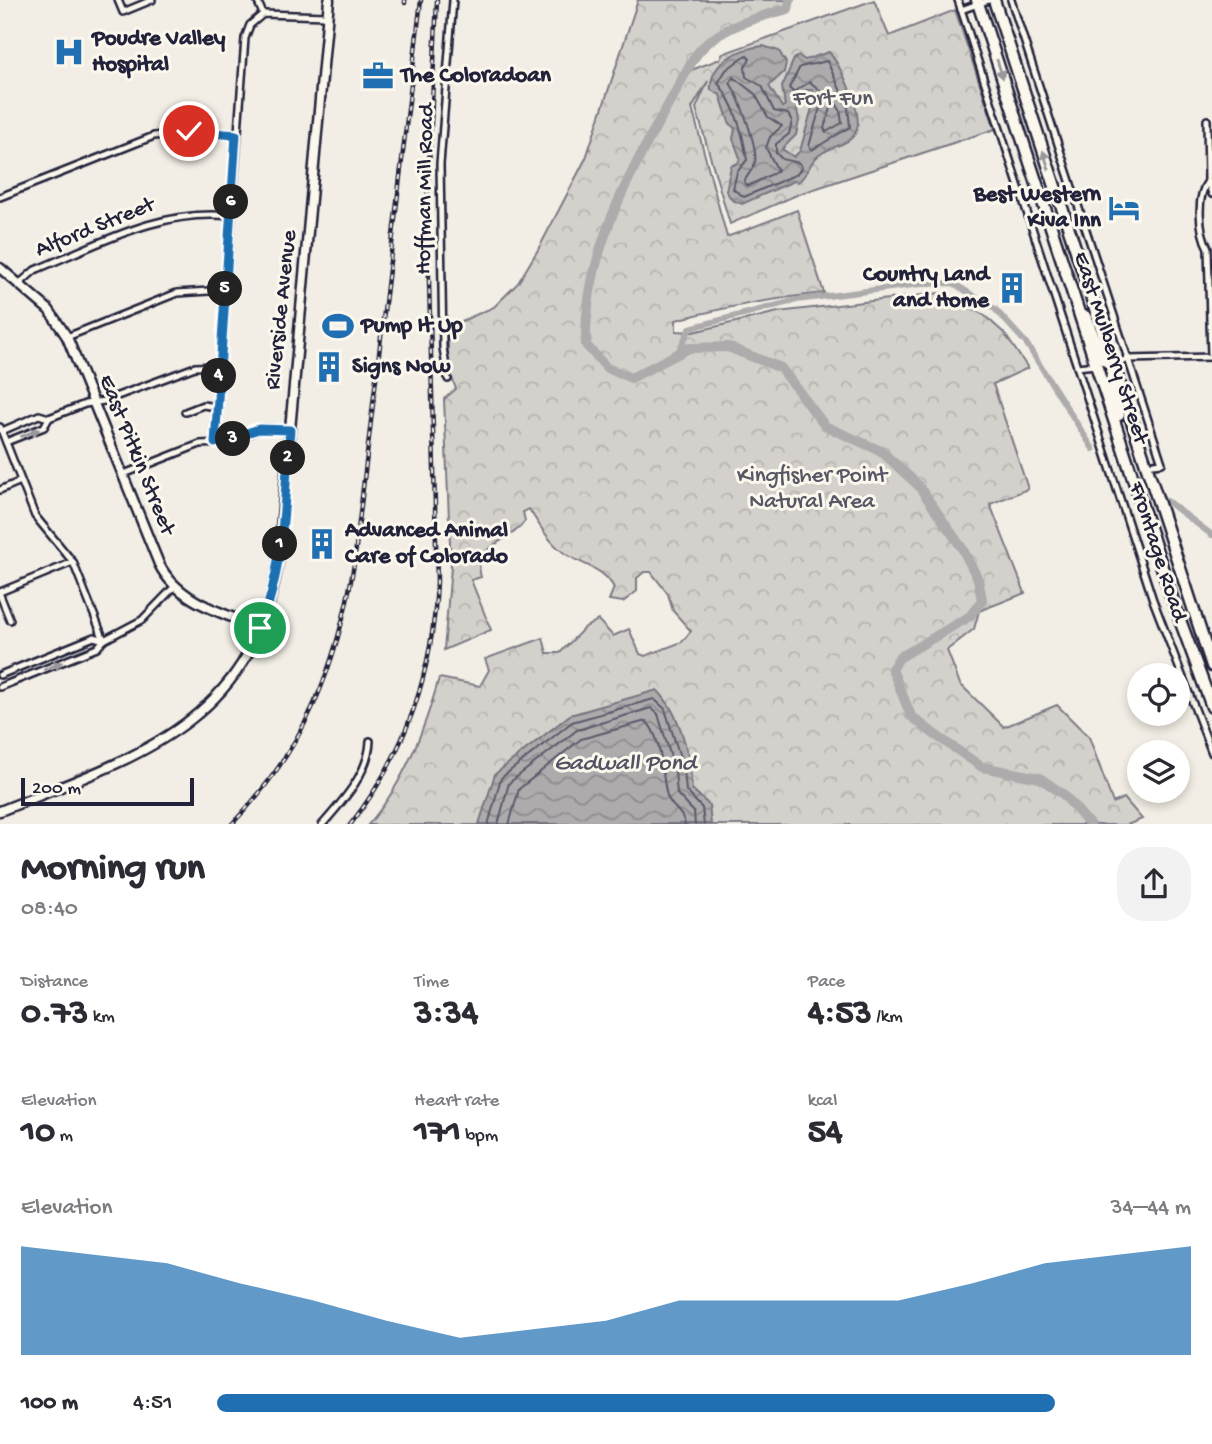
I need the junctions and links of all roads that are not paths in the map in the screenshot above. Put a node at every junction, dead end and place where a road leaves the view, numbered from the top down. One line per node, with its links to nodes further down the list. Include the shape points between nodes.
1 (118, 0): 2 (street, via 123,12)
2 (152, 0)
3 (257, 0): 11 (street)
4 (329, 0): 12 (main road, Riverside Avenue)
5 (453, 0): 32 (street, Hoffman Mill Road, via 440,164 443,348)
6 (958, 0): 10 (street, Frontage Road)
7 (992, 0): 9 (street); 29 (highway, East Mulberry Street, one-way to 7)
8 (1011, 0): 27 (street, Frontage Road)
9 (978, 2): 10 (street); 23 (highway, East Mulberry Street, one-way to 23)
10 (961, 10): 31 (street, Frontage Road)
11 (262, 14): 12 (street); 14 (street, via 245,38)
12 (327, 16): 38 (main road, Riverside Avenue)
13 (1207, 120): 15 (street)
14 (236, 135): 17 (street, via 192,131 154,136); 18 (street)
15 (1208, 181): 16 (street); 20 (street, via 1201,190 1203,238)
16 (1212, 194)
17 (0, 197)
18 (230, 216): 22 (street, Alford Street, via 200,214 158,220 35,270); 24 (street)
19 (1212, 241): 20 (street)
20 (1208, 248): 26 (street)
21 (1, 272): 22 (main road, East Pitkin Street)
22 (19, 284): 25 (main road, East Pitkin Street, via 49,310)
23 (1069, 284): 28 (highway, East Mulberry Street); 29 (highway, via 1103,359)
24 (225, 290): 25 (street, via 177,293); 30 (street)
25 (67, 337): 33 (main road, East Pitkin Street)
26 (1212, 357): 27 (street)
27 (1128, 359): 29 (street); 41 (street, Frontage Road, via 1162,463)
28 (1095, 365): 31 (street); 45 (highway, East Mulberry Street)
29 (1112, 365): 41 (highway, East Mulberry Street); 45 (highway, via 1111,391)
30 (219, 366): 33 (street, via 188,369); 34 (street)
31 (1077, 366): 57 (street, Frontage Road, via 1171,650)
32 (448, 379)
33 (95, 403): 36 (street); 42 (main road, East Pitkin Street)
34 (217, 407): 35 (street, via 203,405); 40 (street)
35 (185, 412)
36 (49, 418): 37 (street, via 39,415); 39 (street, one-way to 36, via 44,427)
37 (1, 429): 39 (street)
38 (290, 430): 40 (street, via 259,429); 50 (main road, Riverside Avenue, via 278,562)
39 (6, 442): 43 (street)
40 (215, 443): 42 (street, via 200,444)
41 (1145, 465): 52 (highway, East Mulberry Street)
42 (124, 474): 47 (main road, East Pitkin Street, via 159,564)
43 (21, 481): 44 (street); 46 (street, via 41,525)
44 (0, 490)
45 (1158, 554): 55 (highway, East Mulberry Street)
46 (73, 562): 48 (street); 51 (street)
47 (175, 586): 50 (main road, East Pitkin Street, via 195,601); 51 (street, via 142,620)
48 (0, 594): 49 (street)
49 (10, 620)
50 (260, 628): 58 (main road, Riverside Avenue, via 226,685 177,733 124,762)
51 (104, 640): 53 (street, via 93,637); 54 (street, one-way to 51, via 97,648)
52 (1212, 666)
53 (0, 675)
54 (0, 687)
55 (1212, 707)
56 (370, 741): 59 (street, via 359,776)
57 (1212, 753)
58 (0, 811)
59 (321, 824)

